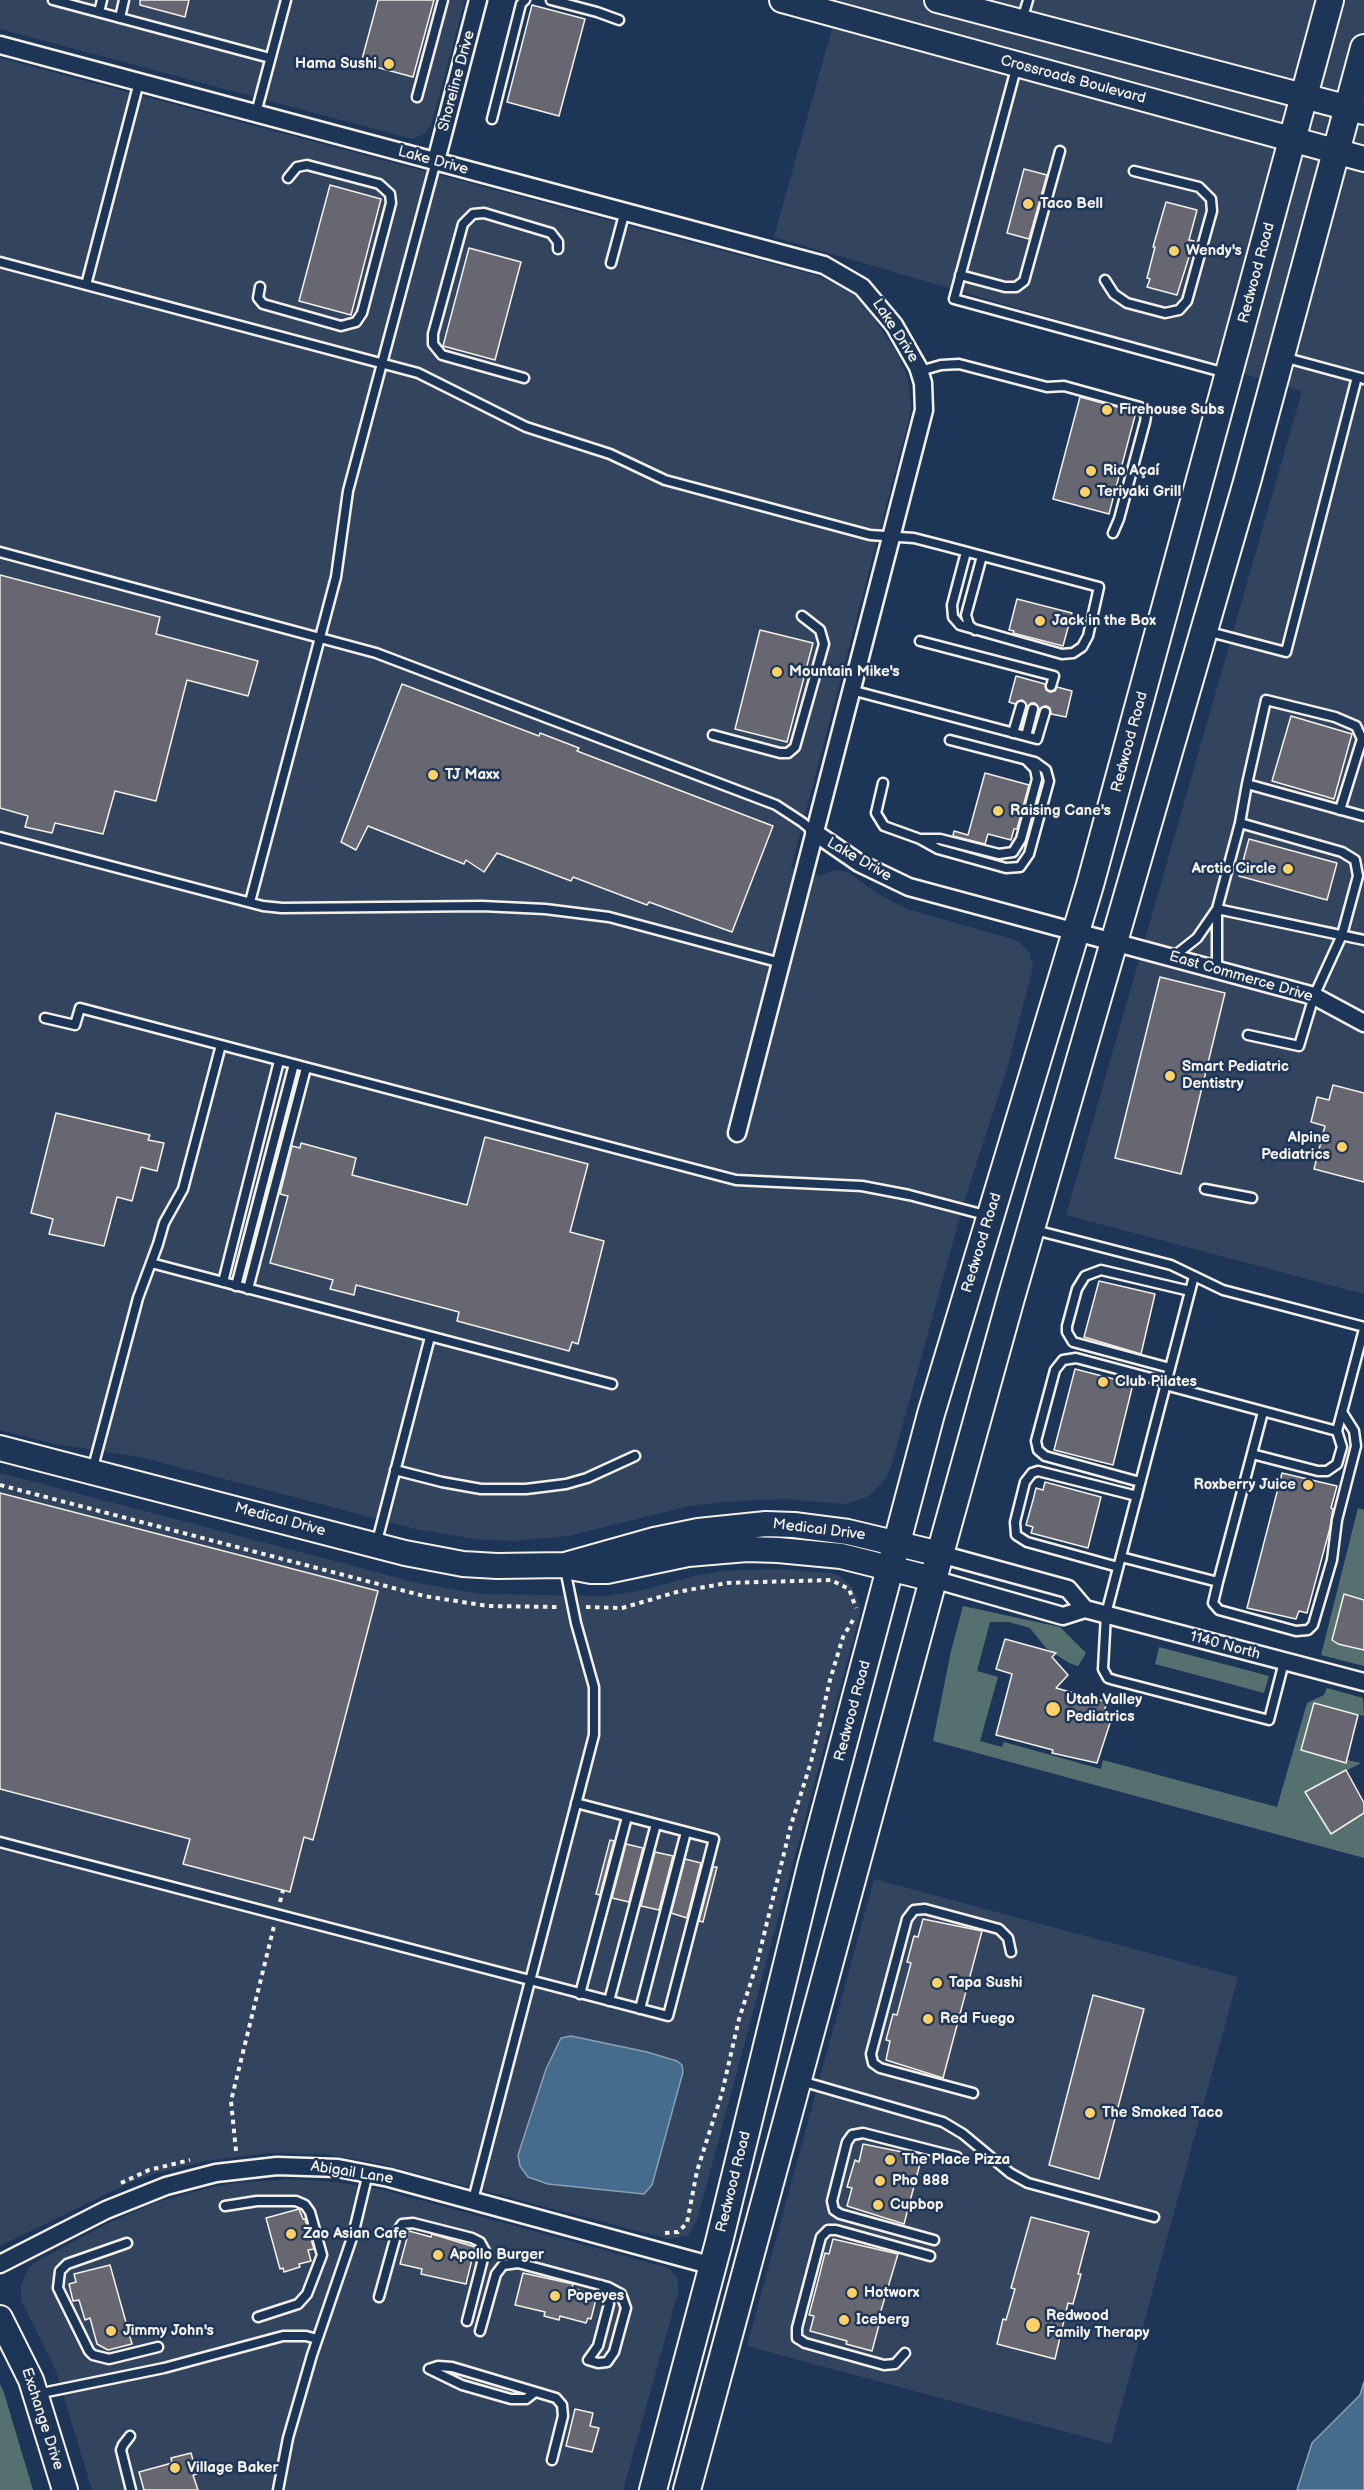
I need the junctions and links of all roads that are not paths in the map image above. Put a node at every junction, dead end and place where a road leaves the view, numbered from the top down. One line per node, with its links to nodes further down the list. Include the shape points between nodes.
1 (53, 0): 13 (lane)
2 (102, 0): 13 (lane)
3 (124, 0): 14 (lane)
4 (286, 0): 19 (lane)
5 (443, 0): 22 (lane)
6 (478, 0): 31 (street, Shoreline Drive)
7 (525, 0): 26 (lane)
8 (551, 0): 15 (lane)
9 (782, 0): 20 (street, Crossroads Boulevard)
10 (937, 0): 16 (street)
11 (1028, 0): 16 (lane)
12 (1330, 0): 23 (main road, Redwood Road)
13 (99, 12): 14 (lane)
14 (120, 18): 19 (lane)
15 (619, 20)
16 (1022, 23): 23 (street)
17 (0, 45): 21 (street, Lake Drive)
18 (1364, 48): 24 (main road)
19 (270, 58): 25 (lane)
20 (1017, 65): 27 (street, Crossroads Boulevard); 38 (lane)
21 (139, 82): 25 (street, Lake Drive); 40 (lane)
22 (417, 97)
23 (1305, 97): 24 (street); 27 (main road, Redwood Road)
24 (1355, 110): 29 (main road)
25 (256, 113): 31 (street, Lake Drive)
26 (492, 118)
27 (1293, 140): 29 (street, Crossroads Boulevard); 45 (main road, Redwood Road)
28 (1060, 151): 38 (lane, via 1024,281 1016,287 1005,287)
29 (1336, 151): 30 (street, Crossroads Boulevard); 42 (main road)
30 (1364, 159)
31 (436, 161): 34 (street, Lake Drive); 43 (lane)
32 (1134, 171): 39 (lane, via 1199,187 1211,199 1212,211 1187,301 1179,310 1165,313 1127,303 1114,294)
33 (288, 178): 41 (lane, via 297,166 308,165 379,184 390,194 391,202 362,313 356,322 341,326 263,304 258,298)
34 (625, 212): 37 (lane); 44 (street, Lake Drive, via 838,271 862,287 882,308)
35 (558, 249): 46 (lane, via 551,233 484,213 473,214 463,224 433,334 433,344 442,355)
36 (0, 262): 40 (lane)
37 (611, 263)
38 (960, 275): 45 (lane, via 954,299)
39 (1105, 280)
40 (86, 285): 43 (lane)
41 (260, 287)
42 (1282, 356): 47 (lane); 55 (main road)
43 (382, 363): 49 (lane, via 427,376 526,427 610,454 655,476 870,535); 56 (lane, via 348,491 339,562)
44 (920, 371): 48 (lane, via 959,364 1047,387 1060,385 1135,405 1143,411 1146,416); 49 (street, Lake Drive, via 924,410)
45 (1230, 374): 82 (main road, Redwood Road)
46 (524, 378)
47 (1361, 378): 55 (lane, via 1286,652)
48 (1113, 533)
49 (892, 537): 51 (lane, via 914,538); 63 (street, Lake Drive)
50 (0, 552): 56 (lane)
51 (966, 552): 52 (lane); 54 (lane, via 951,611 960,625)
52 (982, 556): 54 (lane, via 966,615); 54 (lane, via 1099,587 1086,641 1072,653 1062,654)
53 (802, 616): 68 (lane, via 820,630 824,644 795,747 780,753)
54 (975, 631)
55 (1203, 631): 85 (main road)
56 (320, 637): 77 (lane, via 401,662 761,799 790,813); 80 (lane)
57 (920, 641): 58 (lane)
58 (1030, 670): 59 (lane); 60 (lane)
59 (1042, 673): 61 (lane); 62 (lane, via 1054,676)
60 (1028, 680)
61 (1040, 683)
62 (1051, 686)
63 (851, 690): 67 (lane); 77 (street, Lake Drive)
64 (1021, 706): 67 (lane)
65 (1033, 709): 69 (lane)
66 (1045, 712): 69 (lane, via 1037,739)
67 (1013, 733): 69 (lane)
68 (713, 735)
69 (1026, 736)
70 (950, 740): 71 (lane)
71 (1025, 760): 79 (lane, via 1035,769 1037,779 1021,839 1013,852 999,854 940,839); 79 (lane, via 1043,766 1048,781 1024,863 1006,868 938,849)
72 (883, 783): 79 (lane, via 876,808 880,822)
73 (1248, 784): 74 (lane); 74 (lane, via 1266,700 1335,717 1356,726 1362,739); 76 (lane)
74 (1340, 810): 75 (lane)
75 (1364, 814)
76 (1240, 823): 81 (lane); 83 (lane, via 1342,852 1355,861 1358,876)
77 (814, 832): 82 (street, Lake Drive, via 859,863 909,887); 87 (street)
78 (0, 837): 80 (lane)
79 (920, 839)
80 (250, 903): 87 (lane, via 282,908 482,906 577,912)
81 (1217, 909): 83 (lane); 86 (lane, via 1197,938); 88 (lane)
82 (1076, 931): 85 (street, Lake Drive); 100 (main road, Redwood Road)
83 (1342, 935): 84 (lane); 89 (lane)
84 (1364, 940)
85 (1114, 941): 86 (street, East Commerce Drive); 101 (main road)
86 (1173, 957): 88 (street, East Commerce Drive)
87 (781, 963): 97 (street)
88 (1217, 970): 89 (street, East Commerce Drive)
89 (1314, 996): 91 (street, East Commerce Drive); 92 (lane, via 1299,1046)
90 (45, 1018): 93 (lane, via 75,1025 80,1008)
91 (1364, 1023)
92 (1248, 1035)
93 (221, 1045): 94 (lane); 102 (lane, via 183,1189 166,1216)
94 (279, 1061): 95 (lane); 104 (lane)
95 (294, 1064): 96 (lane); 105 (lane)
96 (306, 1068): 100 (lane, via 736,1180 862,1186); 106 (lane)
97 (737, 1133)
98 (1205, 1189): 99 (lane)
99 (1252, 1198)
100 (990, 1216): 123 (main road, Redwood Road, via 931,1414)
101 (1031, 1229): 103 (lane, via 1171,1265); 125 (main road)
102 (151, 1263): 104 (lane); 120 (lane, via 138,1298)
103 (1194, 1276): 107 (lane); 108 (lane, via 1223,1290)
104 (223, 1282): 105 (lane)
105 (236, 1286): 106 (lane)
106 (248, 1289): 109 (lane)
107 (1190, 1291): 110 (lane); 110 (lane, via 1101,1270 1086,1276 1077,1289 1067,1326 1073,1342)
108 (1364, 1328): 114 (lane)
109 (430, 1337): 111 (lane); 119 (lane)
110 (1170, 1368): 112 (lane)
111 (612, 1384)
112 (1166, 1384): 113 (lane); 121 (lane); 121 (lane, via 1076,1358 1064,1360 1055,1370 1036,1441 1045,1456)
113 (1263, 1412): 115 (lane); 117 (lane)
114 (1342, 1412): 115 (lane); 131 (lane, via 1354,1431 1356,1446 1337,1520 1332,1560 1313,1625 1296,1631 1219,1610 1213,1603)
115 (1337, 1431): 117 (lane, via 1342,1447 1337,1464 1326,1471)
116 (0, 1448): 120 (street, Medical Drive)
117 (1252, 1454): 131 (lane)
118 (635, 1456): 119 (lane, via 587,1478 525,1490 461,1486)
119 (395, 1470): 124 (lane)
120 (92, 1472): 124 (street, Medical Drive)
121 (1140, 1482): 122 (lane)
122 (1137, 1496): 126 (lane); 129 (lane, via 1038,1471 1028,1477 1020,1502 1014,1528 1021,1540)
123 (898, 1543): 125 (street); 127 (street, Medical Drive, via 823,1528 743,1525 654,1540); 128 (main road, Redwood Road)
124 (376, 1545): 127 (street, Medical Drive, via 463,1564)
125 (940, 1554): 130 (main road); 132 (street, via 1068,1589)
126 (1120, 1557): 129 (lane); 131 (lane)
127 (565, 1565): 128 (street, Medical Drive, via 607,1571 688,1554 747,1549 810,1552); 136 (lane, via 594,1687 596,1718)
128 (891, 1567): 130 (street, 1140 North); 157 (main road, Redwood Road, via 811,1866)
129 (1118, 1567): 133 (lane)
130 (933, 1579): 132 (street, 1140 North, via 1063,1616); 146 (main road)
131 (1218, 1582)
132 (1085, 1609): 133 (street, 1140 North)
133 (1106, 1614): 134 (street, 1140 North); 134 (lane, via 1103,1669 1114,1680 1269,1720)
134 (1284, 1662): 135 (street, 1140 North)
135 (1364, 1682)
136 (576, 1803): 137 (lane); 142 (lane)
137 (627, 1817): 138 (lane); 143 (lane)
138 (656, 1824): 139 (lane); 144 (lane)
139 (686, 1832): 145 (lane); 145 (lane, via 714,1839 668,2016)
140 (0, 1842): 142 (lane)
141 (1011, 1952): 147 (lane, via 1006,1935 999,1929 925,1909 914,1910 907,1920 871,2054 873,2063 880,2068)
142 (530, 1981): 143 (lane); 150 (lane)
143 (580, 1994): 144 (lane)
144 (609, 2001): 145 (lane)
145 (640, 2009)
146 (798, 2080): 152 (lane, via 943,2122 1028,2183); 175 (main road)
147 (974, 2093)
148 (957, 2157): 153 (lane, via 863,2133 852,2135 847,2142 832,2201 834,2210)
149 (368, 2173): 150 (street, Abigail Lane); 156 (street, Abigail Lane, via 277,2166 191,2178 106,2210); 164 (lane, via 348,2252)
150 (472, 2200): 157 (street, Abigail Lane)
151 (225, 2206): 160 (lane, via 301,2202 310,2212 321,2249 321,2258 302,2301)
152 (1154, 2217)
153 (934, 2240)
154 (127, 2243): 165 (lane, via 68,2264 60,2271 58,2288 93,2355 109,2359)
155 (930, 2256): 166 (lane, via 828,2230 821,2237 796,2333 801,2342 890,2366)
156 (0, 2264)
157 (713, 2266): 174 (main road, Redwood Road)
158 (601, 2285): 158 (lane, via 609,2304 598,2346 588,2360 603,2363 612,2358 626,2308 621,2294); 163 (lane, via 507,2263 496,2274)
159 (379, 2297): 162 (lane, via 402,2224 413,2223 472,2238 485,2251)
160 (258, 2317)
161 (0, 2318): 168 (street, Exchange Drive)
162 (467, 2321)
163 (480, 2331)
164 (317, 2339): 168 (lane, via 283,2336 164,2368); 173 (lane, via 288,2438)
165 (158, 2348)
166 (905, 2353)
167 (535, 2392): 167 (lane, via 526,2399 511,2399 462,2385 429,2368 452,2367); 170 (lane, via 556,2398 563,2410)
168 (37, 2394): 171 (street, Exchange Drive)
169 (130, 2436): 172 (lane, via 121,2450)
170 (552, 2460)
171 (65, 2490)
172 (131, 2490)
173 (278, 2490)
174 (653, 2490)
175 (687, 2490)

